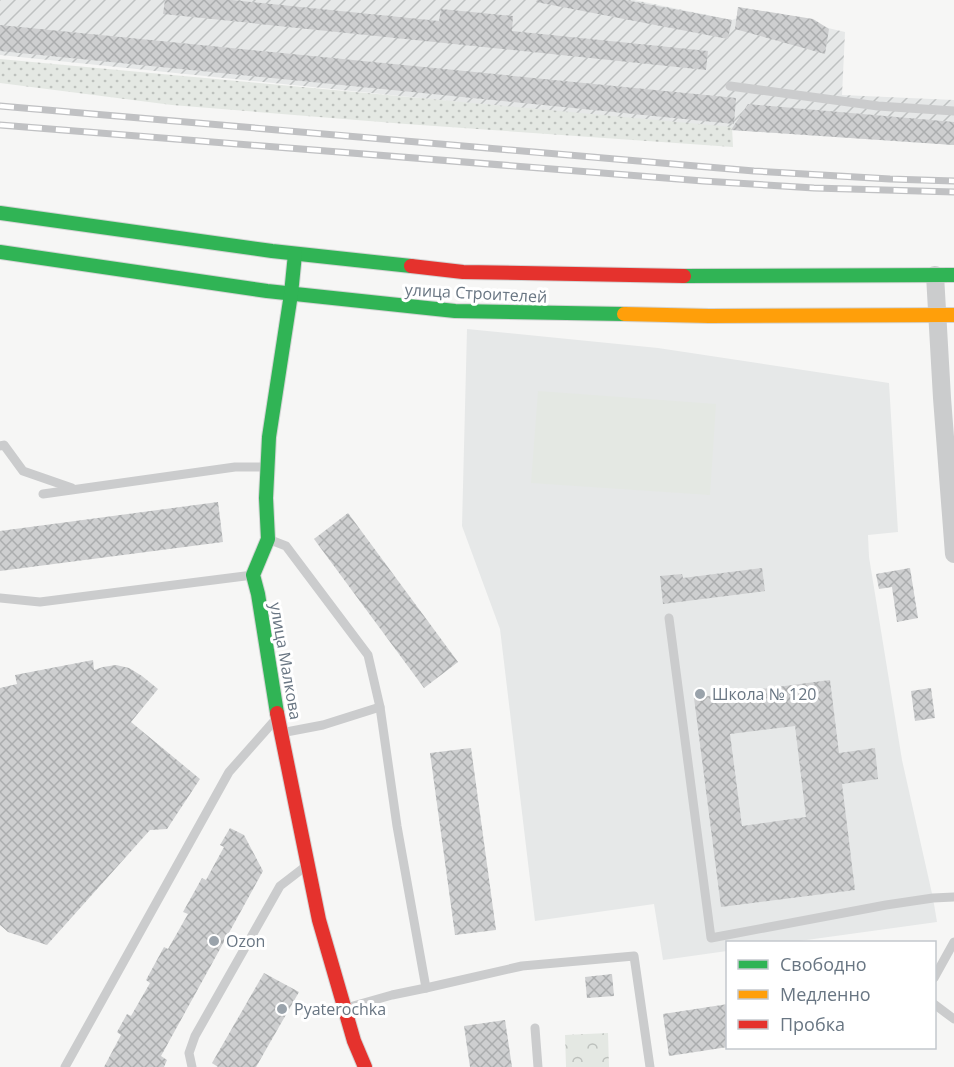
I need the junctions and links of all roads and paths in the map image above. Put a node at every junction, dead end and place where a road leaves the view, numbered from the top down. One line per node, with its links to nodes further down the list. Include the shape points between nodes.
1 (730, 86): 2 (lane, via 878,106)
2 (954, 111)
3 (0, 213): 5 (main road, улица Строителей)
4 (0, 252): 8 (main road, улица Строителей)
5 (295, 254): 6 (main road, улица Строителей, via 463,272); 8 (main road)
6 (935, 275): 7 (main road, улица Строителей); 9 (street)
7 (954, 275)
8 (291, 294): 9 (main road, улица Строителей, via 455,311); 11 (main road)
9 (946, 315): 15 (street, via 942,398)
10 (0, 446): 12 (lane, via 4,445 23,471)
11 (267, 467): 12 (lane, via 235,467); 14 (main road)
12 (75, 489): 13 (lane)
13 (43, 494)
14 (267, 539): 16 (main road); 19 (lane, via 286,546 368,655)
15 (954, 554)
16 (253, 575): 17 (lane, via 40,602); 20 (main road, улица Малкова)
17 (0, 598)
18 (669, 618): 23 (lane, via 711,938 886,904)
19 (380, 707): 21 (lane); 26 (lane)
20 (278, 716): 21 (main road, улица Малкова); 31 (lane, via 229,772)
21 (281, 733): 22 (main road, улица Малкова)
22 (308, 864): 28 (main road, улица Малкова); 32 (lane, via 280,886 195,1036 189,1053)
23 (954, 897)
24 (954, 942): 25 (lane)
25 (936, 974)
26 (426, 988): 28 (lane); 35 (lane, via 522,966 634,956)
27 (936, 1006): 29 (lane)
28 (344, 1009): 33 (main road, улица Малкова)
29 (954, 1019)
30 (535, 1028): 34 (lane)
31 (65, 1067)
32 (192, 1067)
33 (365, 1067)
34 (538, 1067)
35 (650, 1067)

